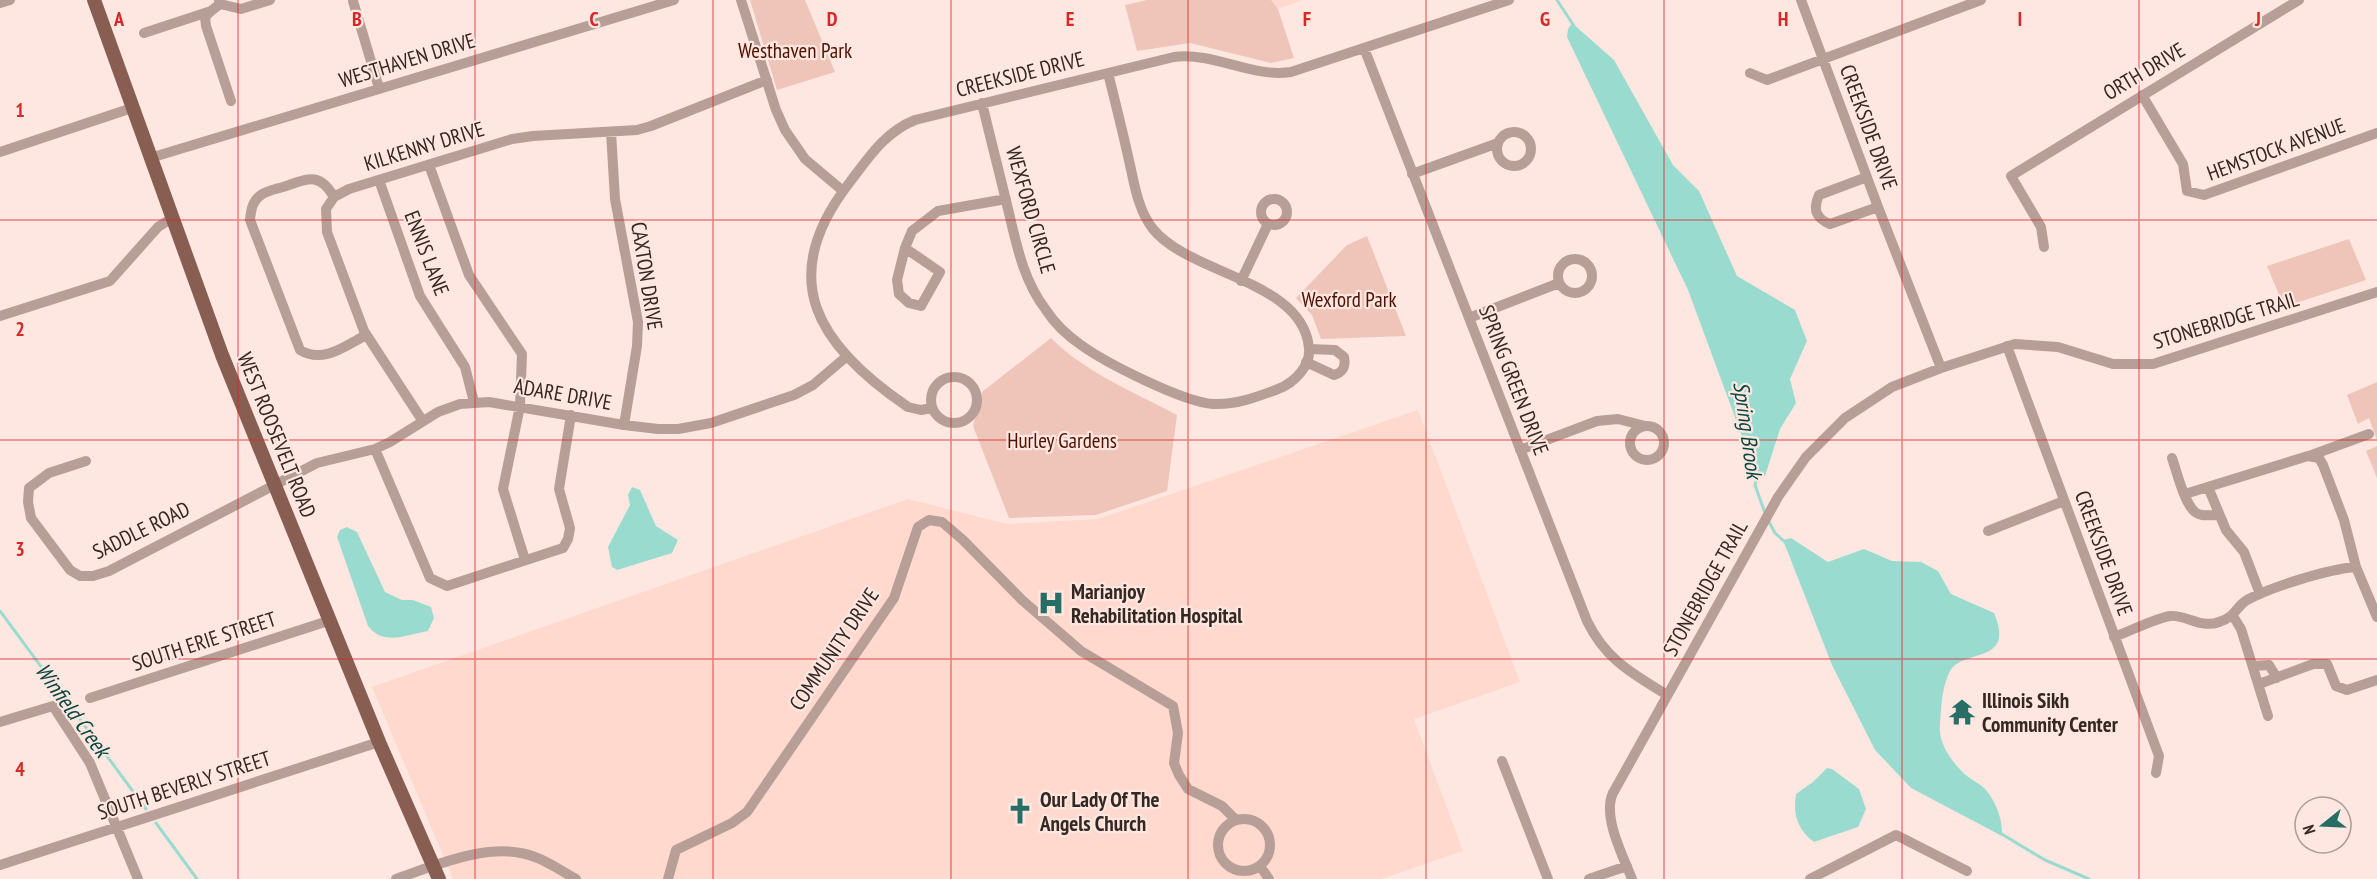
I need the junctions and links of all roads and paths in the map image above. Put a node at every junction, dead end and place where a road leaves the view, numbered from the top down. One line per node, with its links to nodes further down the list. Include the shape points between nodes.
1 (10, 0): 12 (street)
2 (94, 0): 25 (main road, WEST ROOSEVELT ROAD)
3 (270, 0): 11 (street, via 241,9)
4 (353, 0): 21 (street)
5 (674, 0): 13 (street, WESTHAVEN DRIVE)
6 (741, 0): 20 (street)
7 (1509, 0): 16 (street, CREEKSIDE DRIVE)
8 (1801, 0): 17 (street, CREEKSIDE DRIVE)
9 (1981, 0): 17 (street)
10 (2299, 0): 22 (street, ORTH DRIVE)
11 (220, 2): 14 (street)
12 (0, 3)
13 (647, 4): 21 (street, WESTHAVEN DRIVE)
14 (211, 11): 15 (street); 23 (street, via 205,17 206,26)
15 (144, 33)
16 (1364, 48): 18 (street, CREEKSIDE DRIVE, via 1282,73 1190,56); 32 (street, SPRING GREEN DRIVE)
17 (1824, 60): 19 (street, via 1767,80); 33 (street, CREEKSIDE DRIVE)
18 (1108, 73): 24 (street, CREEKSIDE DRIVE); 43 (street, via 1146,218 1177,249)
19 (1750, 73)
20 (767, 80): 26 (street, KILKENNY DRIVE, via 651,126); 35 (street, via 791,141)
21 (379, 88): 30 (street, WESTHAVEN DRIVE)
22 (2142, 95): 27 (street, HEMSTOCK AVENUE, via 2183,164 2187,191 2204,195); 41 (street, ORTH DRIVE, via 2011,176 2041,227)
23 (231, 101)
24 (982, 104): 35 (street, CREEKSIDE DRIVE, via 915,120 896,129); 37 (street, WEXFORD CIRCLE)
25 (132, 108): 29 (street); 30 (main road, WEST ROOSEVELT ROAD)
26 (611, 132): 31 (street, KILKENNY DRIVE, via 523,137); 59 (street, CAXTON DRIVE, via 615,199 638,322)
27 (2377, 133)
28 (1498, 143): 32 (street)
29 (0, 152)
30 (150, 158): 39 (main road, WEST ROOSEVELT ROAD)
31 (429, 165): 34 (street, KILKENNY DRIVE); 55 (street, via 469,275 522,354)
32 (1412, 174): 47 (street, SPRING GREEN DRIVE)
33 (1868, 177): 38 (street, CREEKSIDE DRIVE); 38 (street, via 1819,195 1815,213 1830,224)
34 (379, 180): 36 (street, KILKENNY DRIVE); 54 (street, ENNIS LANE, via 420,296 465,367)
35 (843, 191): 51 (street, CREEKSIDE DRIVE, via 817,237 811,276 822,323)
36 (334, 197): 48 (street, via 326,209 327,232); 48 (street, via 328,186 311,178 261,194 252,205 250,220 300,350 318,357)
37 (1006, 199): 42 (street, via 939,212 912,231); 52 (street, WEXFORD CIRCLE, via 1023,267 1038,300 1063,330 1098,357 1189,399 1214,404 1241,402 1284,387 1301,373)
38 (1878, 207): 53 (street, CREEKSIDE DRIVE)
39 (172, 218): 46 (street, via 158,227 110,281); 67 (main road, WEST ROOSEVELT ROAD)
40 (1268, 224): 43 (street)
41 (2044, 247)
42 (905, 248): 42 (street, via 897,280 899,294 909,303 921,306 940,272)
43 (1241, 281): 50 (street, via 1292,312)
44 (1559, 283): 47 (street)
45 (2377, 292): 49 (street, STONEBRIDGE TRAIL, via 2153,364 2113,364 2046,345)
46 (0, 316)
47 (1469, 318): 63 (street, SPRING GREEN DRIVE)
48 (366, 335): 58 (street)
49 (2007, 346): 53 (street, STONEBRIDGE TRAIL); 70 (street, CREEKSIDE DRIVE)
50 (1309, 349): 52 (street, WEXFORD CIRCLE); 52 (street, via 1335,350 1344,357 1345,364 1334,375)
51 (846, 357): 56 (street, CREEKSIDE DRIVE, via 908,407); 59 (street, ADARE DRIVE, via 813,385 794,395 711,423 678,429)
52 (1306, 362)
53 (1941, 368): 84 (street, STONEBRIDGE TRAIL, via 1892,387 1845,418 1806,457 1778,497)
54 (474, 402): 55 (street, ADARE DRIVE); 58 (street, ADARE DRIVE)
55 (520, 406): 57 (street, ADARE DRIVE); 73 (street, via 503,489)
56 (932, 408): 56 (street, CREEKSIDE DRIVE, via 945,421 962,422 975,410 976,392 963,379 946,378 933,391)
57 (571, 416): 59 (street, ADARE DRIVE); 73 (street, via 559,489 570,528 568,538 563,548)
58 (422, 420): 62 (street, ADARE DRIVE)
59 (624, 425)
60 (1645, 426): 63 (street, via 1618,419 1597,421)
61 (2369, 434): 65 (street, via 2328,449)
62 (375, 449): 67 (street, ADARE DRIVE, via 317,463); 73 (street, via 430,578 447,586)
63 (1520, 450): 84 (street, SPRING GREEN DRIVE, via 1593,633 1615,661)
64 (2172, 458): 69 (street)
65 (2317, 460): 68 (street); 74 (street, via 2344,520)
66 (86, 461): 67 (street, SADDLE ROAD, via 44,476 29,488 27,502 38,527 70,570 80,576 109,571)
67 (274, 484): 78 (main road, WEST ROOSEVELT ROAD)
68 (2208, 487): 69 (street); 71 (street)
69 (2185, 494): 71 (street, via 2196,513)
70 (2064, 501): 72 (street); 79 (street, CREEKSIDE DRIVE)
71 (2218, 515): 75 (street, via 2244,552)
72 (1989, 531)
73 (525, 560)
74 (2356, 567): 75 (street, via 2337,568); 77 (street)
75 (2259, 594): 76 (street, via 2244,602)
76 (2233, 616): 79 (street, via 2216,624 2170,616); 80 (street)
77 (2377, 617)
78 (331, 621): 85 (street, SOUTH ERIE STREET); 88 (main road, WEST ROOSEVELT ROAD)
79 (2114, 638): 90 (street, CREEKSIDE DRIVE, via 2159,756)
80 (2253, 666): 81 (street, via 2269,665); 83 (street)
81 (2277, 678): 82 (street, via 2313,664 2327,664 2336,686 2347,690); 83 (street)
82 (2377, 680)
83 (2259, 684): 86 (street)
84 (1667, 695): 96 (street, STONEBRIDGE TRAIL, via 1609,800 1614,832)
85 (90, 698)
86 (2268, 716)
87 (0, 722): 92 (street, via 53,706 90,763)
88 (379, 742): 92 (street, SOUTH BEVERLY STREET); 94 (main road, WEST ROOSEVELT ROAD)
89 (1502, 761): 104 (street)
90 (2156, 773)
91 (1236, 820): 95 (street, COMMUNITY DRIVE, via 1252,820 1266,830 1269,853); 95 (street, via 1222,831 1218,840 1221,857 1226,865 1243,872); 102 (street, COMMUNITY DRIVE, via 1222,806 1188,789 1179,775 1174,763 1178,733 1173,706 1081,651 1022,600 963,540 942,522 929,520 918,527 894,598 747,812 676,850)
92 (117, 827): 93 (street, SOUTH BEVERLY STREET); 98 (street)
93 (0, 865)
94 (433, 866): 99 (street); 100 (main road, WEST ROOSEVELT ROAD); 101 (street, via 500,850 534,856)
95 (1260, 866): 103 (street)
96 (1627, 866): 105 (street); 106 (street, STONEBRIDGE TRAIL)
97 (1966, 870): 107 (street, via 1896,835)
98 (138, 879)
99 (396, 879)
100 (439, 879)
101 (576, 879)
102 (668, 879)
103 (1269, 879)
104 (1548, 879)
105 (1588, 879)
106 (1632, 879)
107 (1810, 879)

